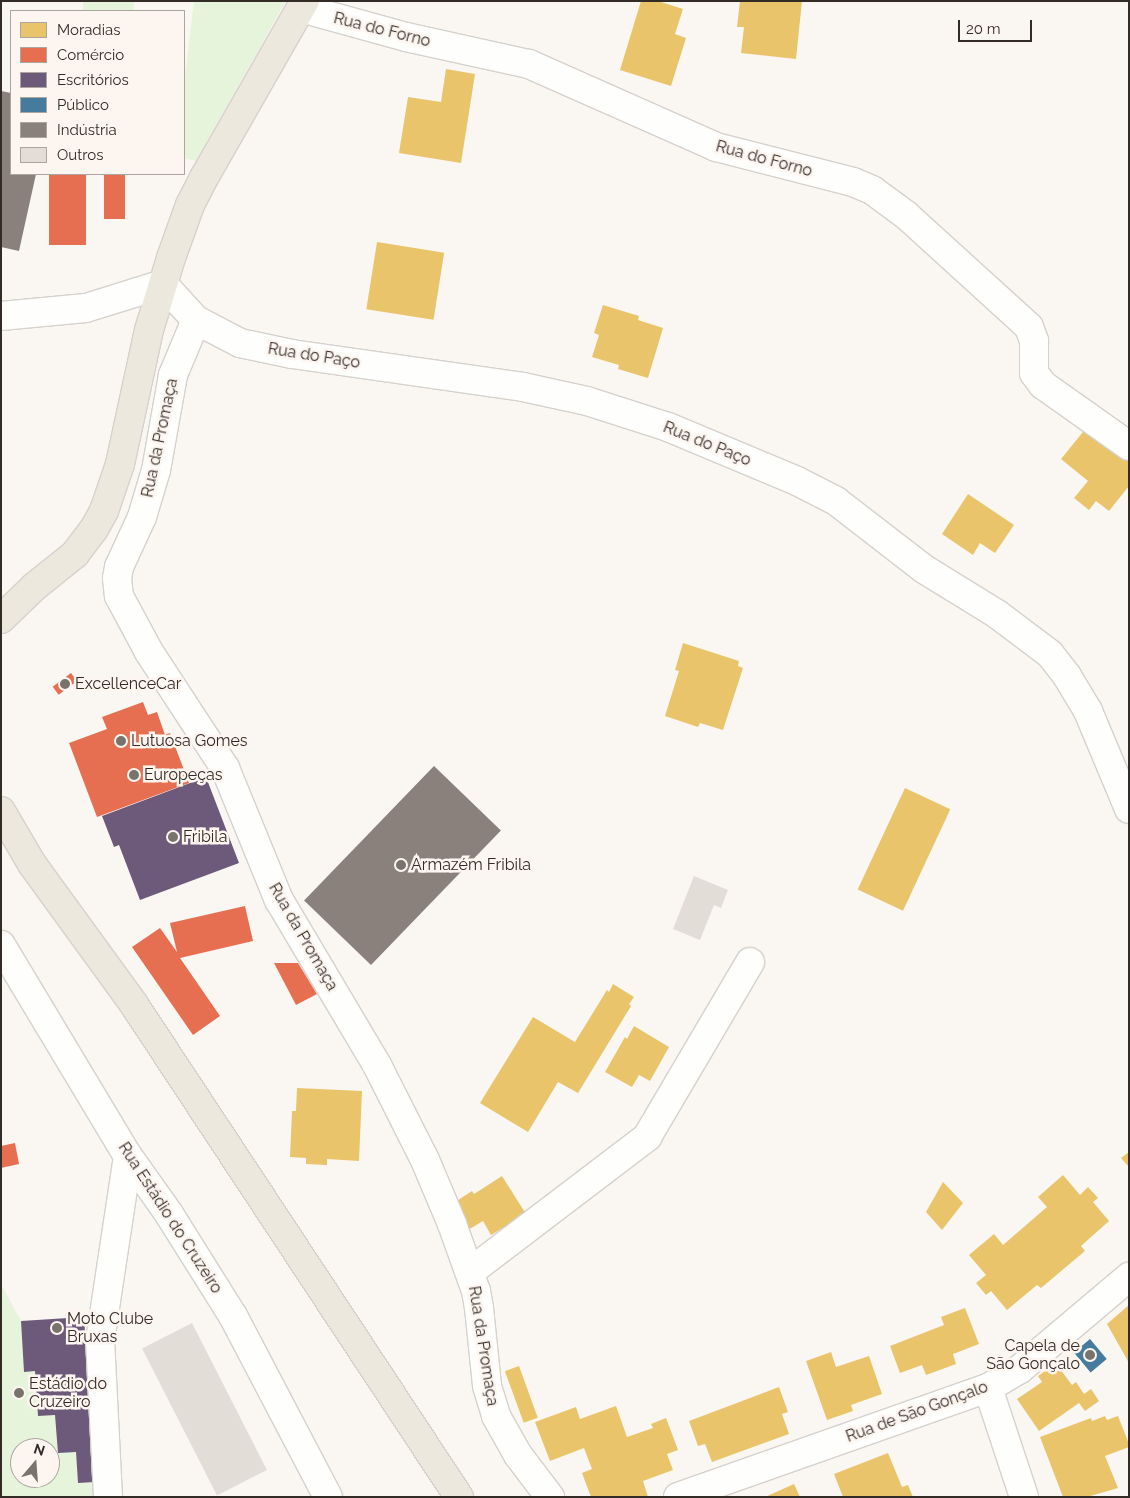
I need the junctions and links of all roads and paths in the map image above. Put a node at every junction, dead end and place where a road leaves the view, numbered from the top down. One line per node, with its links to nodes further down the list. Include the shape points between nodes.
1 (303, 5): 2 (main road, via 205,176 179,235); 5 (street, Rua do Forno, via 406,37 529,64 716,147 853,182 872,190 906,215 1029,327 1034,341 1034,373 1043,385)
2 (163, 284): 3 (street, via 86,308); 4 (street, Rua do Paço); 6 (main road, via 149,330 120,464 104,511 74,554)
3 (1, 316)
4 (196, 320): 9 (street, Rua do Paço, via 225,336 257,347 515,386 587,401 668,427 818,491 924,569 997,614 1050,654 1088,711); 16 (street, Rua da Promaça, via 173,375 156,470 142,517 119,567 116,586 149,652 225,768 279,900 377,1065 436,1184)
5 (1129, 446)
6 (34, 587): 7 (main road); 8 (main road)
7 (1, 595)
8 (1, 619)
9 (1129, 809)
10 (1, 811): 12 (main road)
11 (1, 844): 12 (main road)
12 (53, 894): 21 (main road, via 135,1006)
13 (1, 945): 15 (street, Rua Estádio do Cruzeiro)
14 (750, 962): 16 (street, via 647,1137)
15 (128, 1156): 19 (street, via 100,1340); 20 (street, Rua Estádio do Cruzeiro, via 233,1316)
16 (470, 1272): 22 (street, Rua da Promaça, via 479,1308 487,1386 496,1416 518,1455)
17 (1129, 1277): 18 (street, Rua de São Gonçalo, via 1020,1369)
18 (988, 1388): 23 (street, Rua de São Gonçalo); 24 (street)
19 (108, 1497)
20 (328, 1497)
21 (459, 1497)
22 (550, 1497)
23 (678, 1497)
24 (1024, 1497)

